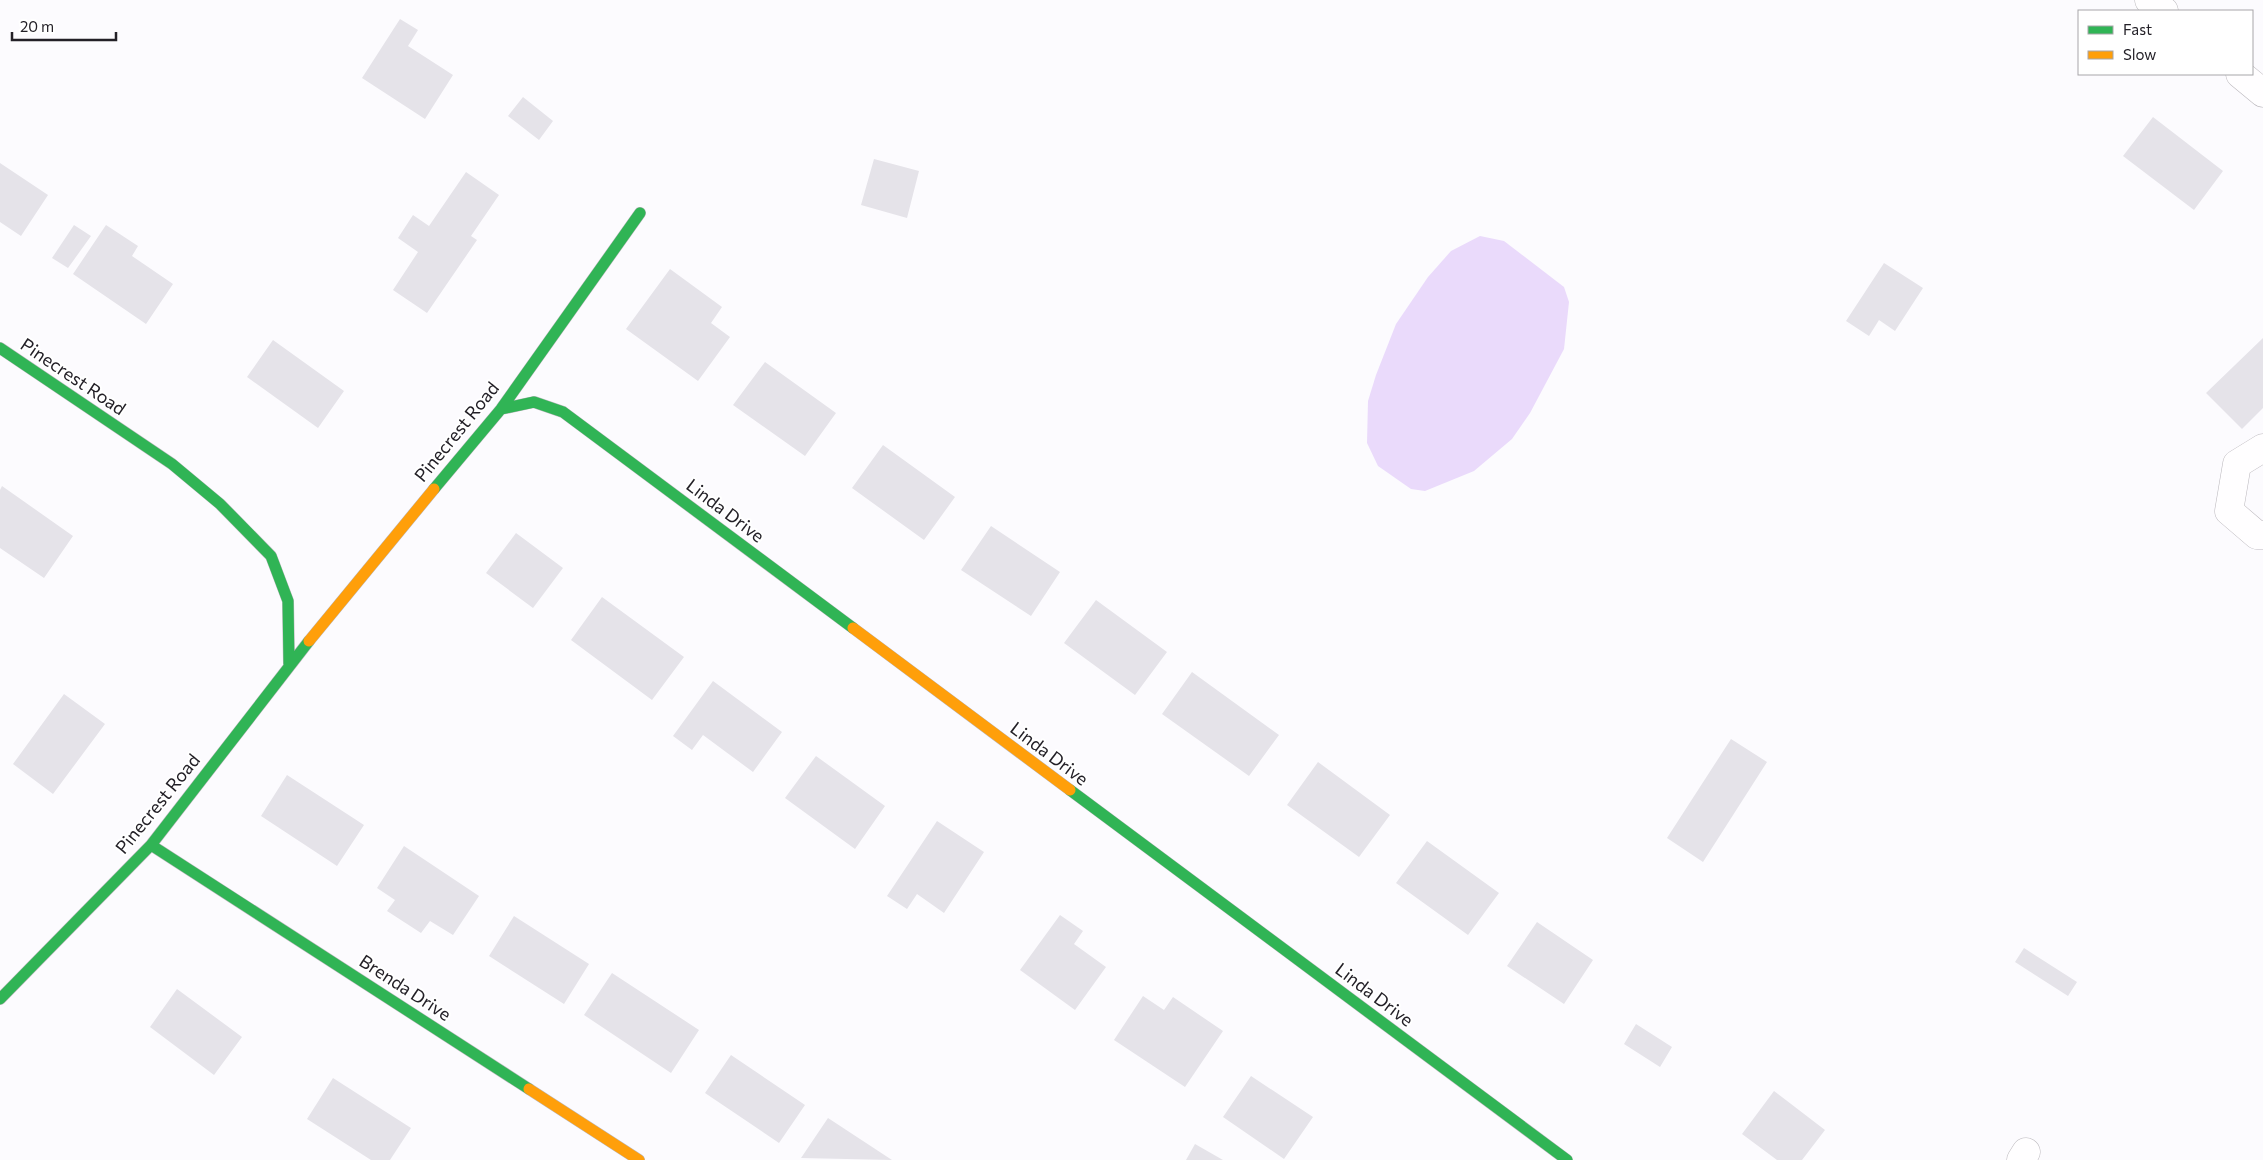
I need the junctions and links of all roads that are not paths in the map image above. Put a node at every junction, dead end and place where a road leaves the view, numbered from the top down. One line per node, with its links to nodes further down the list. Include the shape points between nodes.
1 (2149, 0): 2 (street)
2 (2163, 10)
3 (2241, 75): 4 (street)
4 (2263, 93)
5 (640, 213): 7 (street, Pinecrest Road)
6 (0, 348): 10 (street, Pinecrest Road, via 172,464 220,504 271,556 288,601)
7 (501, 409): 10 (street, Pinecrest Road); 14 (street, Linda Drive, via 534,402 564,412)
8 (2263, 448): 9 (street, via 2237,464 2229,511 2256,535)
9 (2263, 535)
10 (289, 664): 11 (street, Pinecrest Road)
11 (151, 845): 12 (street, Pinecrest Road); 13 (street, Brenda Drive)
12 (0, 999)
13 (640, 1160)
14 (1567, 1160)

